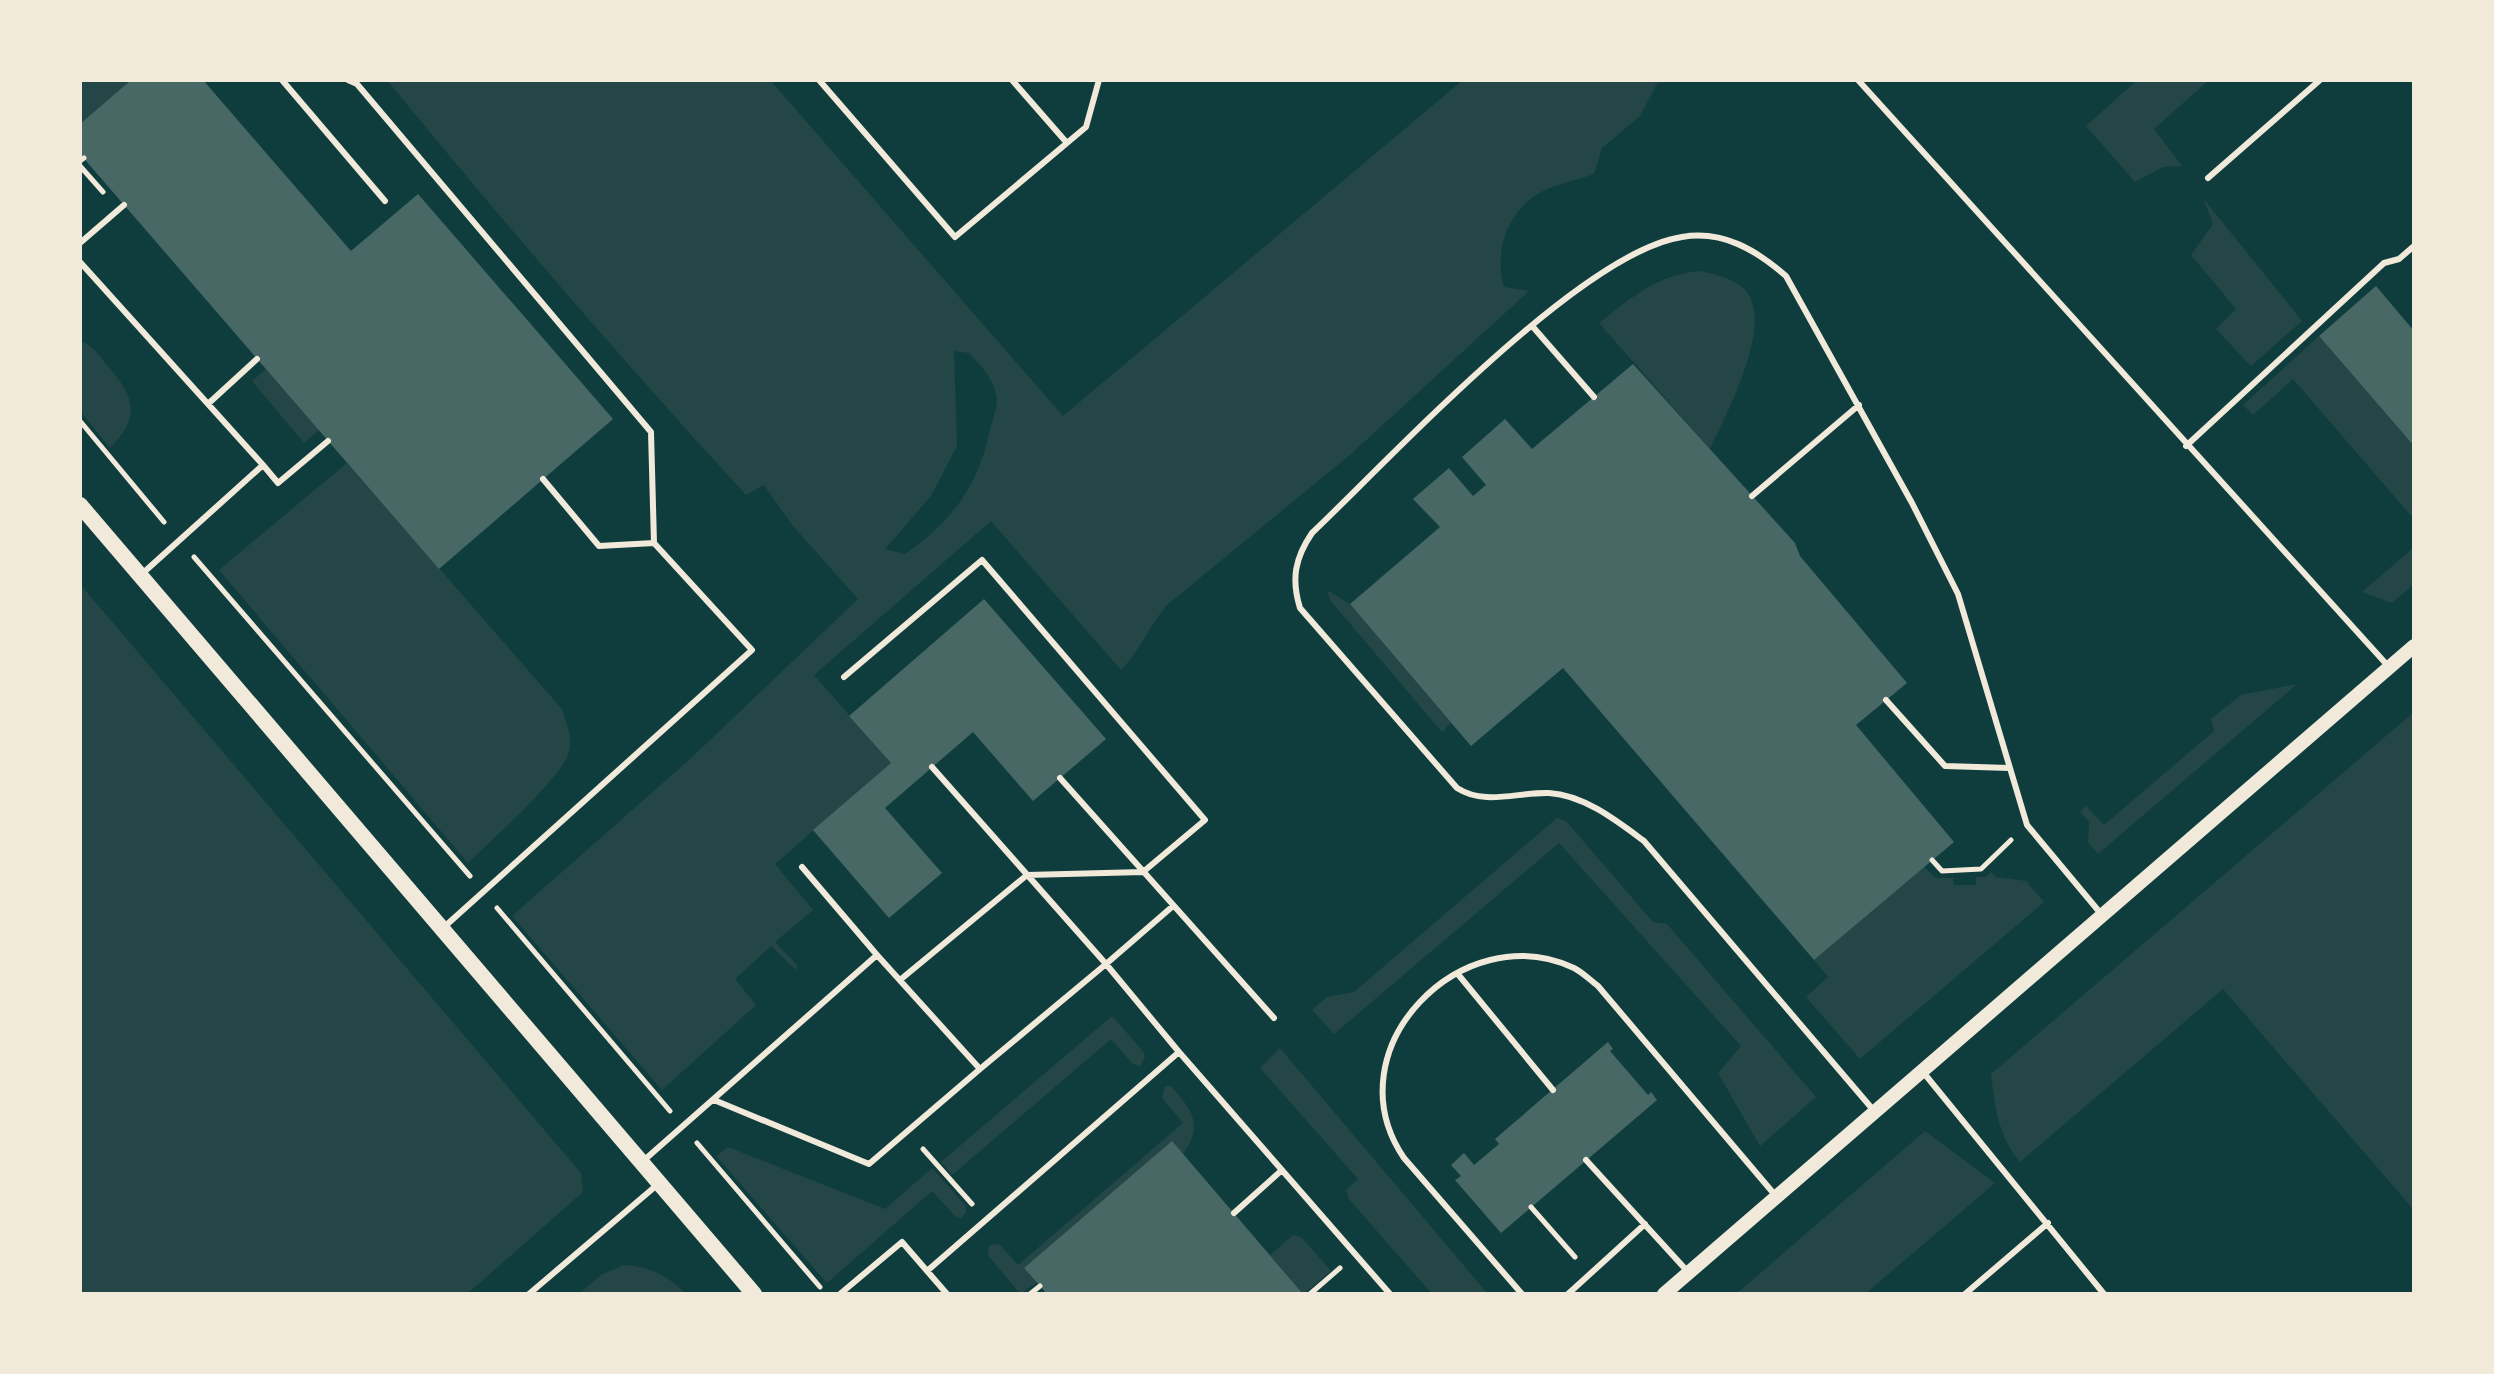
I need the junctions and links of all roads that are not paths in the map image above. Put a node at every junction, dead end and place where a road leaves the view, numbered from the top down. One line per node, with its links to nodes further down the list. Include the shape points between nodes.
1 (282, 80): 10 (lane)
2 (348, 80): 28 (lane, via 357,84 651,432)
3 (819, 80): 8 (lane, via 955,237)
4 (1012, 80): 8 (lane)
5 (1099, 80): 8 (lane, via 1086,127)
6 (1858, 80): 23 (lane)
7 (2320, 80): 9 (lane)
8 (1067, 143)
9 (2208, 178)
10 (385, 201)
11 (121, 207): 12 (lane)
12 (80, 243)
13 (2414, 246): 15 (lane, via 2384,263)
14 (80, 262): 20 (lane)
15 (2339, 305): 16 (lane); 23 (lane)
16 (2346, 313)
17 (1533, 327): 19 (lane); 21 (lane, via 1595,276 1651,244 1704,235 1735,242 1786,276); 53 (lane, via 1312,533 1294,571 1300,608 1457,788 1482,798 1564,796 1609,816 1644,841)
18 (257, 359): 20 (lane)
19 (1594, 397)
20 (209, 403): 24 (lane)
21 (1859, 405): 26 (lane); 35 (lane, via 1958,594)
22 (328, 441): 24 (lane, via 278,483)
23 (2186, 446): 31 (lane)
24 (263, 465): 29 (lane)
25 (543, 479): 28 (lane, via 599,546)
26 (1752, 496)
27 (80, 505): 29 (main road)
28 (654, 543): 42 (lane, via 752,650)
29 (140, 575): 42 (main road)
30 (2414, 646): 31 (street)
31 (2389, 667): 41 (street)
32 (844, 677): 38 (lane, via 982,560 1205,820)
33 (1886, 700): 35 (lane, via 1945,766)
34 (932, 767): 39 (lane)
35 (2009, 768): 41 (lane, via 2027,825)
36 (1060, 778): 38 (lane)
37 (802, 867): 43 (lane)
38 (1143, 872): 39 (lane); 40 (lane)
39 (1027, 875): 44 (lane); 46 (lane)
40 (1173, 906): 44 (lane); 47 (lane)
41 (2102, 915): 50 (street)
42 (442, 929): 55 (main road)
43 (877, 955): 46 (lane); 52 (lane)
44 (1106, 964): 48 (lane); 49 (lane)
45 (1457, 973): 51 (lane); 58 (lane, via 1519,957 1575,968 1598,986); 69 (lane, via 1404,1018 1385,1064 1384,1116 1404,1158)
46 (900, 980): 49 (lane)
47 (1274, 1018)
48 (1179, 1052): 56 (lane); 62 (lane)
49 (980, 1069): 52 (lane, via 869,1164)
50 (1923, 1072): 53 (street); 60 (lane)
51 (1553, 1090)
52 (714, 1100): 55 (lane)
53 (1877, 1113): 58 (street)
54 (1586, 1160): 61 (lane)
55 (642, 1162): 57 (main road)
56 (1282, 1170): 59 (lane); 68 (lane)
57 (660, 1183): 64 (lane); 65 (main road)
58 (1778, 1198): 63 (street)
59 (1234, 1213)
60 (2048, 1223): 72 (lane); 73 (lane)
61 (1645, 1224): 63 (lane); 70 (lane)
62 (927, 1271): 66 (lane, via 902,1242); 67 (lane)
63 (1689, 1273): 71 (street)
64 (529, 1294)
65 (754, 1294)
66 (840, 1294)
67 (947, 1294)
68 (1390, 1294)
69 (1522, 1294)
70 (1568, 1294)
71 (1664, 1294)
72 (1965, 1294)
73 (2104, 1294)

